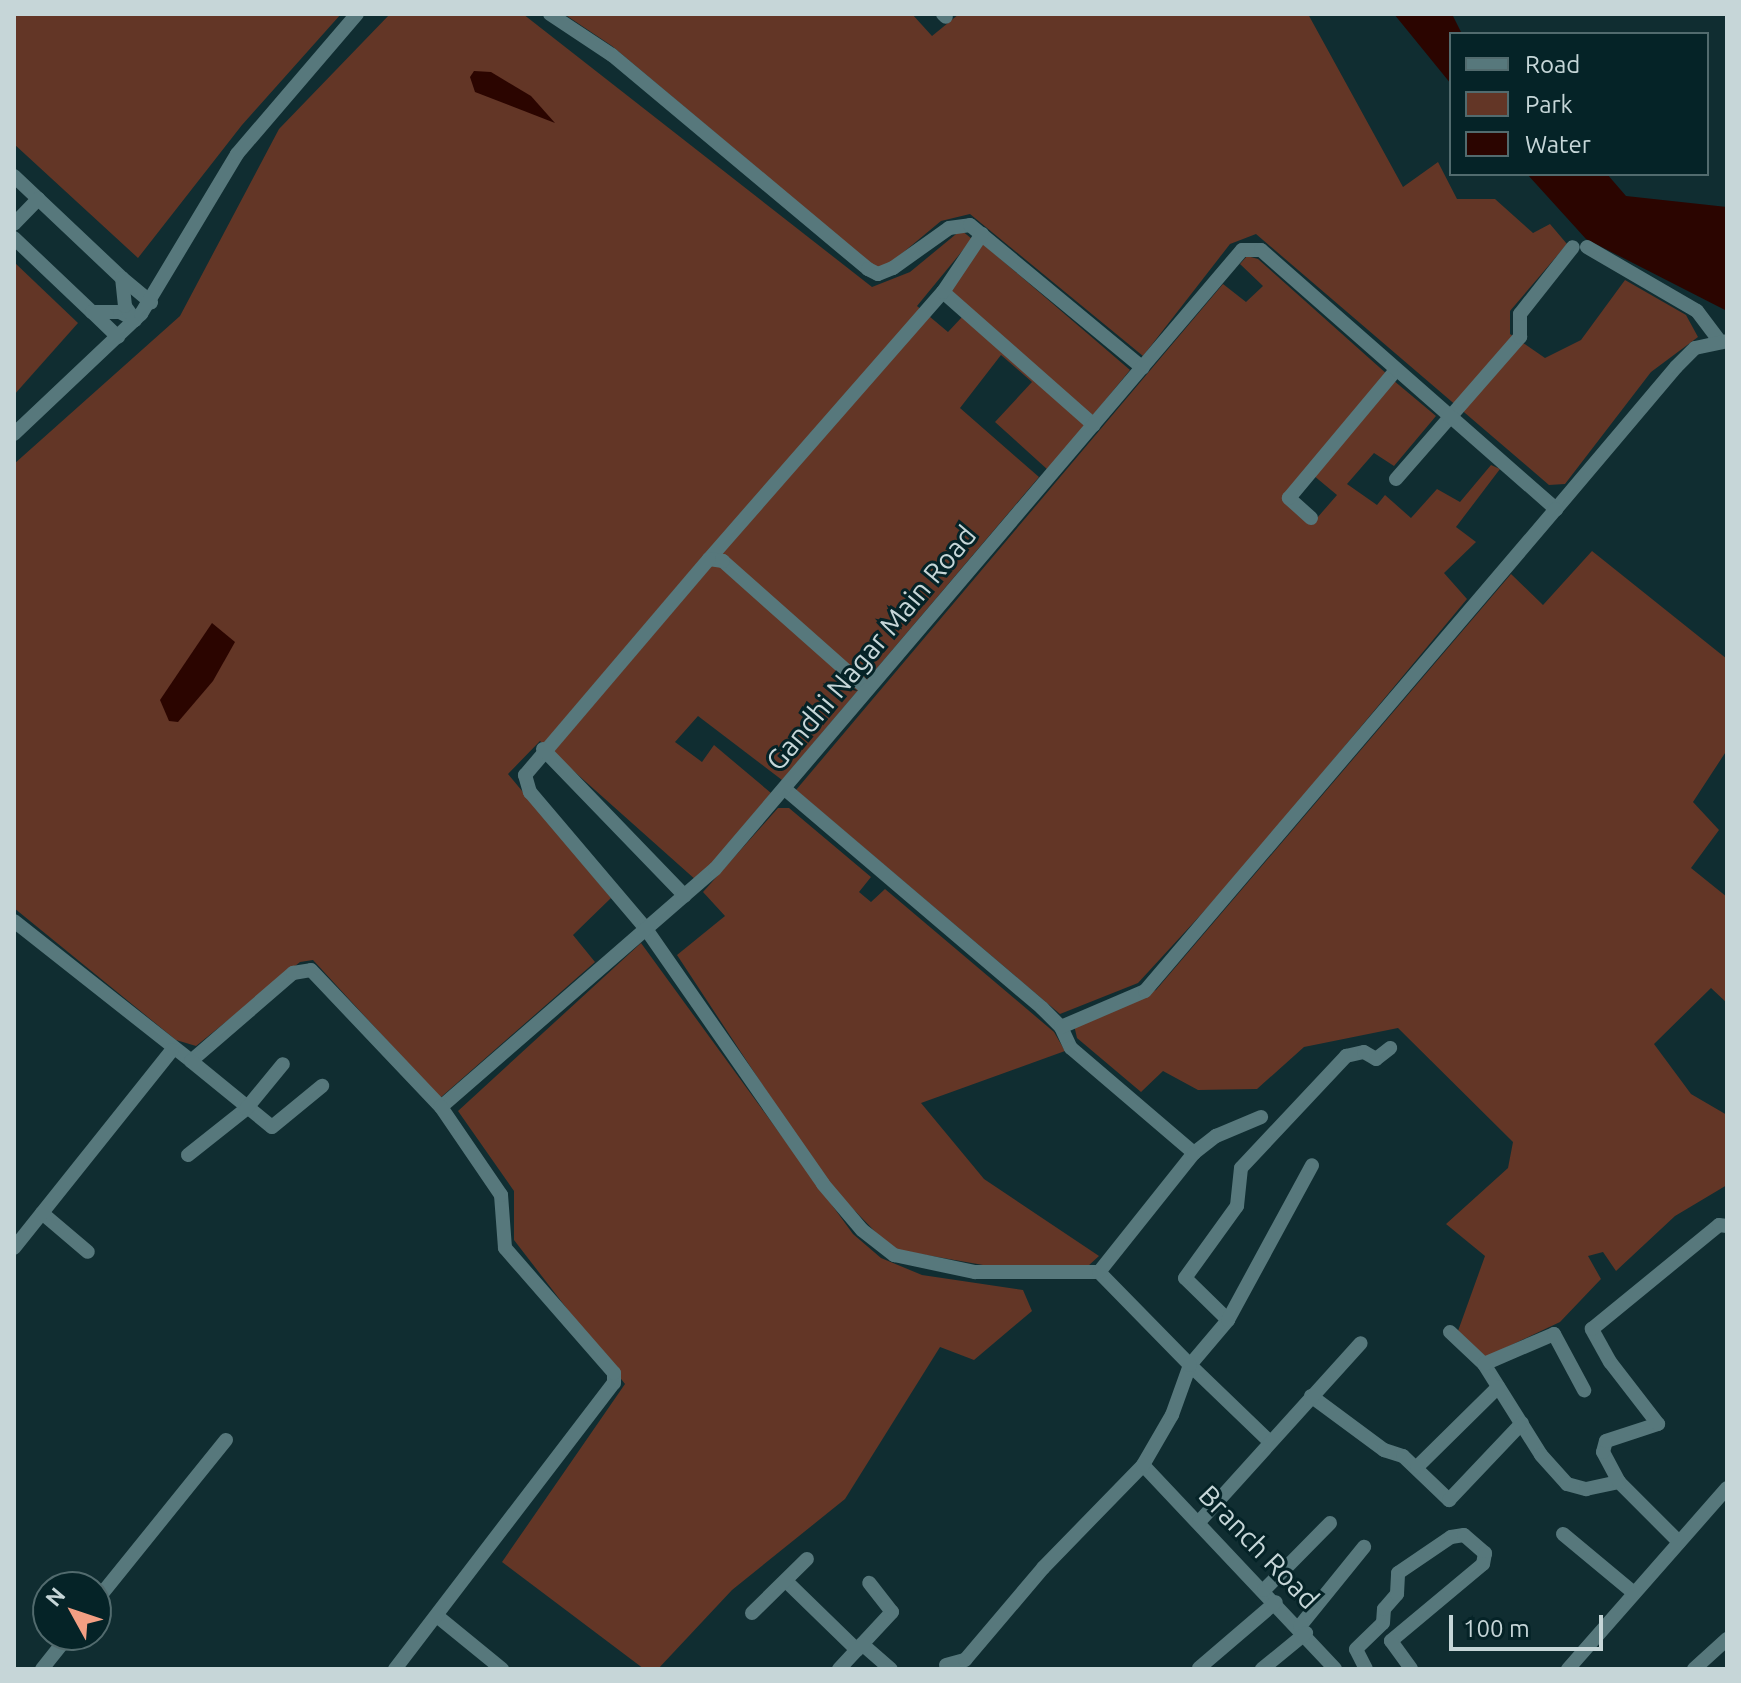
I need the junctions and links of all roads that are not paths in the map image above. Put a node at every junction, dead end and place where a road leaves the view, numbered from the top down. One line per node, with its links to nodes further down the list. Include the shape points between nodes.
1 (357, 14): 10 (street, via 237,154)
2 (550, 14): 6 (street, via 612,55 878,274 960,224)
3 (14, 176): 4 (street)
4 (38, 199): 5 (street); 8 (street)
5 (14, 224)
6 (982, 234): 9 (street); 15 (street)
7 (14, 238): 11 (street)
8 (122, 278): 10 (street); 12 (street, via 125,306)
9 (943, 292): 18 (street); 23 (street)
10 (151, 302): 12 (street)
11 (92, 312): 12 (street, via 120,312); 13 (street)
12 (135, 320): 13 (street)
13 (118, 337): 19 (street)
14 (1723, 340): 17 (street, via 1697,311 1580,247 1520,314 1520,337); 21 (street, via 1695,348 1676,367)
15 (1143, 368): 16 (street, Gandhi Nagar Main Road, via 1234,256 1251,248 1261,250); 18 (street, Gandhi Nagar Main Road)
16 (1396, 370): 17 (street, Gandhi Nagar Main Road); 22 (street, via 1289,498)
17 (1450, 417): 20 (street); 21 (street, Gandhi Nagar Main Road)
18 (1094, 425): 24 (street, Gandhi Nagar Main Road)
19 (14, 434)
20 (1396, 479)
21 (1556, 509): 30 (street, via 1145,991)
22 (1311, 518)
23 (709, 559): 24 (street, via 723,561); 25 (street)
24 (867, 689): 26 (street, Gandhi Nagar Main Road)
25 (543, 749): 27 (street); 29 (street, via 527,767 530,792)
26 (786, 790): 27 (street, Gandhi Nagar Main Road); 30 (street)
27 (685, 896): 29 (street, Gandhi Nagar Main Road)
28 (14, 921): 32 (street)
29 (646, 929): 36 (street, Gandhi Nagar Main Road); 46 (street, via 823,1184 862,1230 894,1255 975,1272)
30 (1061, 1027): 39 (street, via 1071,1048)
31 (1390, 1048): 47 (street, via 1376,1059 1364,1052 1346,1056 1241,1168 1237,1206 1185,1278)
32 (172, 1050): 33 (street); 42 (street)
33 (191, 1061): 36 (street, via 293,973 311,970); 37 (street)
34 (283, 1064): 37 (street)
35 (322, 1086): 37 (street, via 272,1127)
36 (441, 1107): 75 (street, via 501,1195 505,1248 614,1373 603,1403)
37 (246, 1109): 40 (street)
38 (1261, 1117): 39 (street, via 1216,1136)
39 (1194, 1153): 46 (street)
40 (188, 1155)
41 (1312, 1165): 47 (street)
42 (42, 1213): 44 (street); 45 (street)
43 (1727, 1226): 60 (street, via 1719,1225 1592,1326 1610,1362 1658,1424 1603,1444)
44 (14, 1248)
45 (88, 1252)
46 (1099, 1272): 51 (street)
47 (1228, 1320): 51 (street)
48 (1450, 1332): 50 (street)
49 (1361, 1343): 54 (street)
50 (1484, 1364): 52 (street); 53 (street, via 1554,1334)
51 (1190, 1365): 57 (street); 58 (street, via 1172,1415)
52 (1498, 1387): 55 (street); 59 (street)
53 (1584, 1390)
54 (1311, 1396): 57 (street); 59 (street)
55 (1522, 1423): 59 (street, via 1449,1500); 60 (street, via 1567,1484 1586,1489)
56 (226, 1440): 68 (street)
57 (1269, 1441): 62 (street)
58 (1143, 1465): 62 (street, Branch Road); 82 (street, via 1043,1568 965,1660)
59 (1417, 1467)
60 (1619, 1482): 65 (street)
61 (1727, 1488): 65 (street)
62 (1199, 1522): 71 (street, Branch Road)
63 (1330, 1523): 71 (street)
64 (1563, 1534): 72 (street)
65 (1679, 1542): 72 (street)
66 (1364, 1547): 77 (street)
67 (807, 1559): 69 (street)
68 (112, 1581)
69 (786, 1581): 74 (street); 80 (street)
70 (869, 1583): 80 (street, via 892,1612)
71 (1264, 1590): 73 (street, Branch Road)
72 (1634, 1593): 93 (street)
73 (1276, 1602): 77 (street, Branch Road); 83 (street)
74 (752, 1613)
75 (437, 1616): 85 (street); 86 (street)
76 (1383, 1623): 78 (street); 78 (street, via 1384,1609 1398,1590 1396,1577 1411,1564 1458,1534 1485,1553 1483,1564); 91 (street, via 1356,1649)
77 (1303, 1630): 89 (street); 90 (street, Branch Road)
78 (1394, 1636): 92 (street, via 1391,1647)
79 (1727, 1639): 94 (street)
80 (859, 1647): 87 (street); 88 (street)
81 (56, 1651): 84 (street)
82 (946, 1665)
83 (1199, 1668)
84 (42, 1669)
85 (395, 1669)
86 (502, 1669)
87 (839, 1669)
88 (891, 1669)
89 (1262, 1669)
90 (1335, 1669)
91 (1366, 1669)
92 (1411, 1669)
93 (1568, 1669)
94 (1694, 1669)

